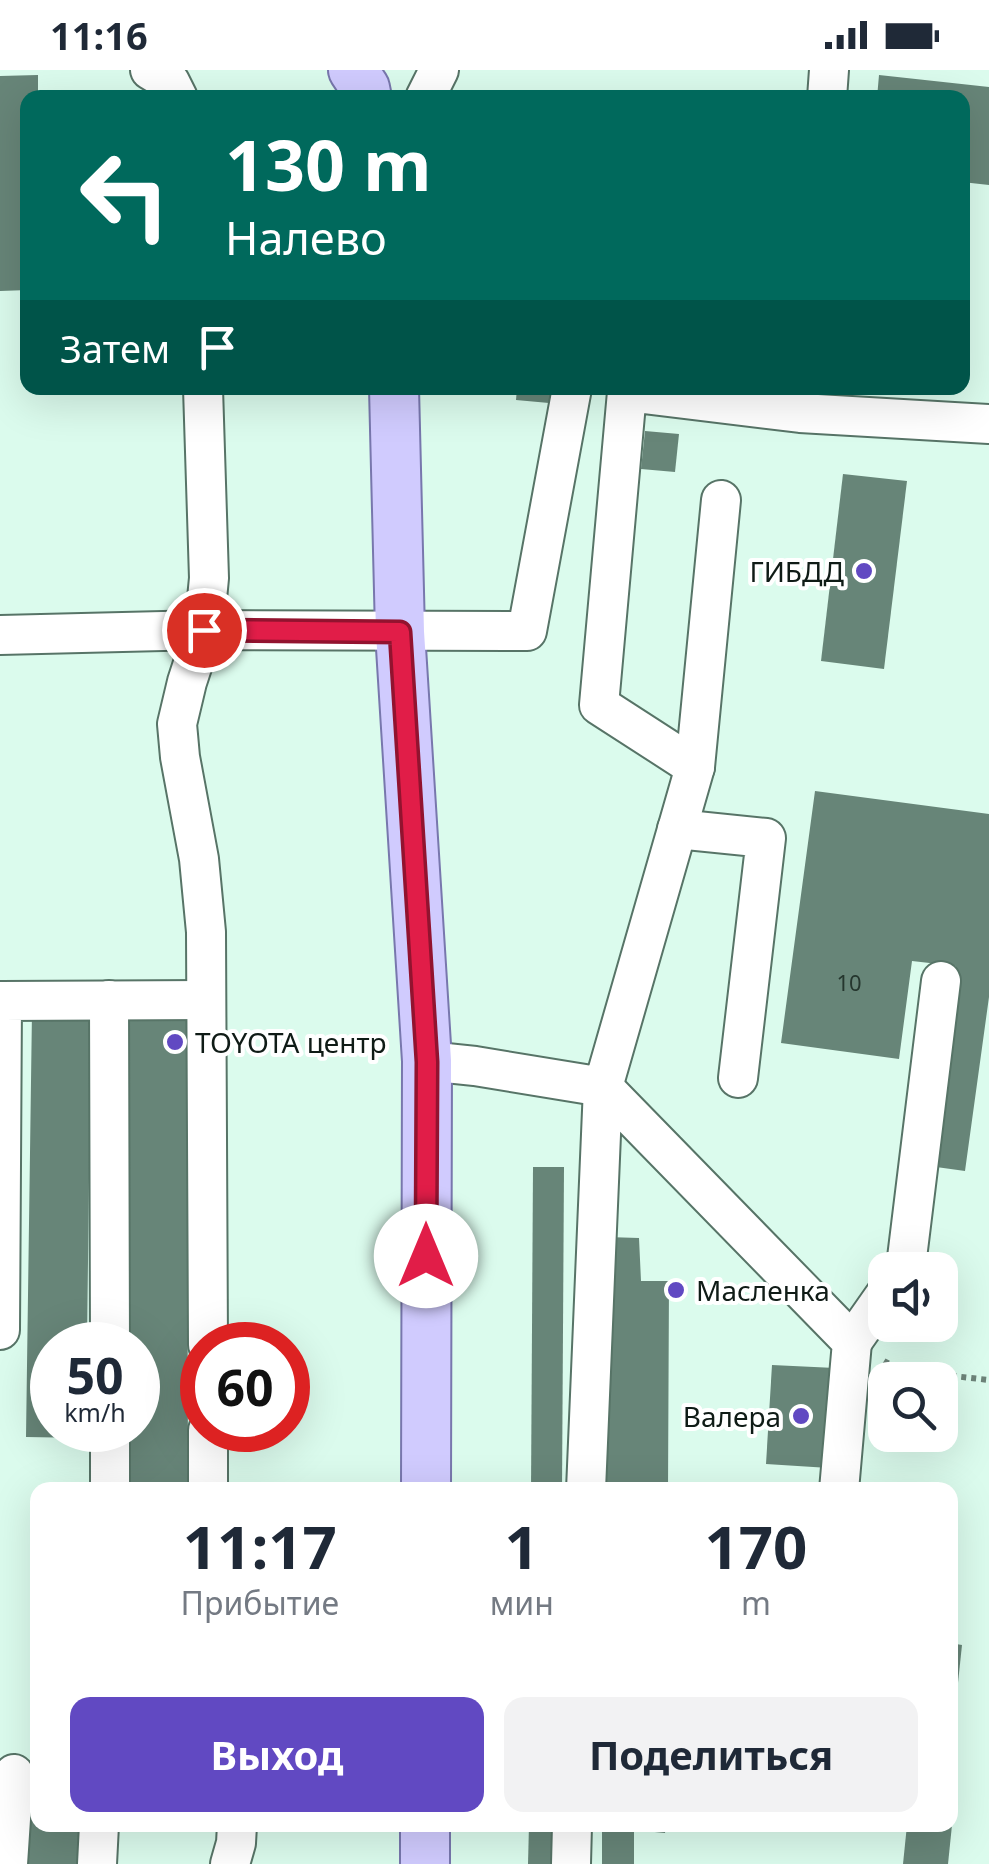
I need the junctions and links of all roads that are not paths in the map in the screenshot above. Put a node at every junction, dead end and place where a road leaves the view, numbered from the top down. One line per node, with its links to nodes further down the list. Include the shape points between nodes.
1 (150, 70): 2 (street)
2 (174, 90)
3 (204, 395): 11 (street, via 210,578)
4 (394, 395): 12 (main road)
5 (571, 395): 12 (street, via 527,631)
6 (627, 395): 14 (street, via 600,705)
7 (692, 395): 8 (street)
8 (800, 400): 9 (street)
9 (989, 424)
10 (721, 500): 14 (street)
11 (204, 630): 12 (street); 13 (street); 18 (street, via 177,724 199,859)
12 (400, 632): 19 (main road)
13 (0, 635)
14 (695, 767): 15 (street)
15 (677, 829): 20 (street, via 766,838); 21 (street)
16 (940, 981): 22 (street)
17 (109, 1000): 18 (street); 24 (street); 26 (street, via 2,1001)
18 (206, 1000): 25 (street)
19 (427, 1062): 21 (street); 32 (main road)
20 (738, 1078)
21 (603, 1087): 27 (street); 33 (street)
22 (908, 1252)
23 (868, 1319): 27 (street)
24 (110, 1322)
25 (208, 1322)
26 (0, 1330)
27 (852, 1342): 34 (street)
28 (110, 1452): 30 (street)
29 (208, 1452): 31 (street)
30 (110, 1482)
31 (208, 1482)
32 (426, 1482)
33 (586, 1482)
34 (840, 1482)
35 (17, 1774): 40 (street)
36 (99, 1832): 41 (street)
37 (236, 1832): 42 (street)
38 (425, 1832): 43 (main road)
39 (572, 1832): 44 (street)
40 (8, 1864)
41 (98, 1864)
42 (230, 1864)
43 (425, 1864)
44 (571, 1864)

